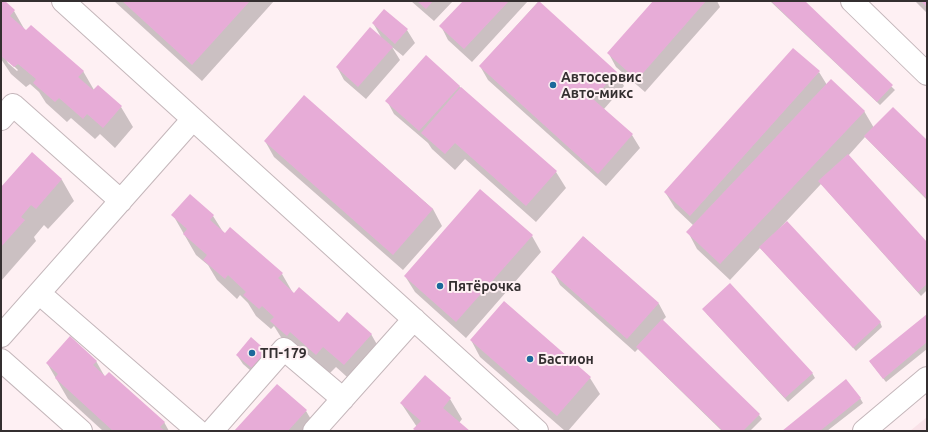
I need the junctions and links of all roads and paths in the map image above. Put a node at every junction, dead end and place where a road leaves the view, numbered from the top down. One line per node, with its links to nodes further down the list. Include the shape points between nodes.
1 (63, 1): 5 (street)
2 (852, 1): 3 (street)
3 (927, 74)
4 (1, 119): 6 (street, via 14,104)
5 (193, 119): 6 (street); 8 (street)
6 (121, 201): 7 (street)
7 (39, 293): 9 (street); 14 (street)
8 (414, 319): 12 (street); 17 (street)
9 (1, 336)
10 (1, 360): 13 (street)
11 (927, 378): 18 (street)
12 (343, 399): 15 (street, via 284,349); 16 (street)
13 (81, 431)
14 (198, 431)
15 (212, 431)
16 (314, 431)
17 (537, 431)
18 (864, 431)

